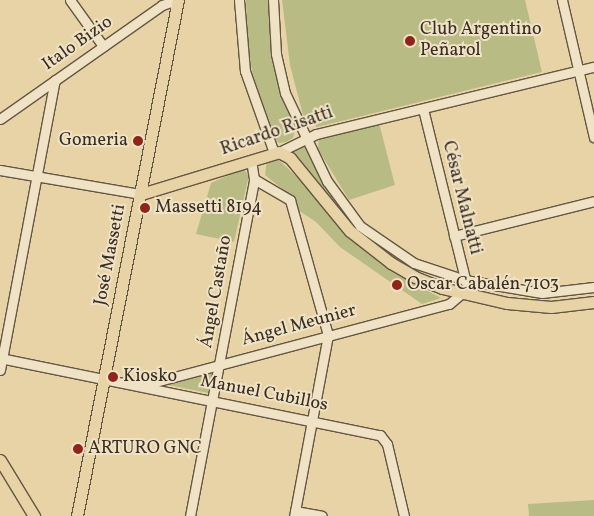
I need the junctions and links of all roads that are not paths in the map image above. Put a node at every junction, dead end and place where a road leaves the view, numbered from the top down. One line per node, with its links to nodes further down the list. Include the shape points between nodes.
1 (70, 0): 6 (street)
2 (177, 0): 6 (street, Italo Bizio, via 162,5); 19 (main road, José Massetti)
3 (239, 0): 14 (street, via 245,71)
4 (273, 0): 13 (street, via 273,30 281,77)
5 (562, 0): 8 (street)
6 (103, 46): 9 (street, Italo Bizio)
7 (594, 67): 8 (street, Ricardo Risatti)
8 (578, 70): 10 (street, Ricardo Risatti); 12 (street)
9 (55, 80): 11 (street, Italo Bizio); 17 (street)
10 (423, 109): 13 (street, Ricardo Risatti); 21 (street, César Malnatti)
11 (0, 119)
12 (594, 137)
13 (306, 139): 14 (street, Ricardo Risatti); 22 (street, via 337,197 360,226 414,262)
14 (276, 153): 15 (main road, Ricardo Risatti); 24 (main road, via 290,158 334,214 370,248 416,277)
15 (251, 161): 18 (street, Ángel Castaño); 19 (main road, Ricardo Risatti)
16 (0, 170): 17 (street, Ricardo Risatti)
17 (37, 176): 19 (street, Ricardo Risatti); 27 (street)
18 (254, 179): 26 (street, via 290,200); 28 (street, Ángel Castaño)
19 (140, 194): 30 (main road, José Massetti)
20 (594, 201): 21 (street)
21 (454, 236): 22 (street, César Malnatti)
22 (465, 280): 23 (street, via 542,293); 24 (street, César Malnatti)
23 (594, 288)
24 (465, 294): 25 (main road, via 551,307); 26 (street, Ángel Meunier, via 449,304)
25 (594, 302)
26 (328, 334): 28 (street, Ángel Meunier); 33 (street)
27 (1, 358): 29 (street); 30 (street, Manuel Cubillos)
28 (220, 364): 31 (street, Ángel Meunier); 32 (street, Ángel Castaño)
29 (0, 370)
30 (105, 379): 31 (street, Manuel Cubillos); 37 (main road, José Massetti)
31 (141, 386): 32 (street, Manuel Cubillos)
32 (213, 401): 33 (street, Manuel Cubillos); 38 (street, Ángel Castaño)
33 (313, 420): 35 (street); 40 (street, Manuel Cubillos, via 384,439)
34 (0, 460): 36 (main road)
35 (295, 513): 39 (street)
36 (34, 516)
37 (76, 516)
38 (190, 516)
39 (322, 516)
40 (404, 516)

